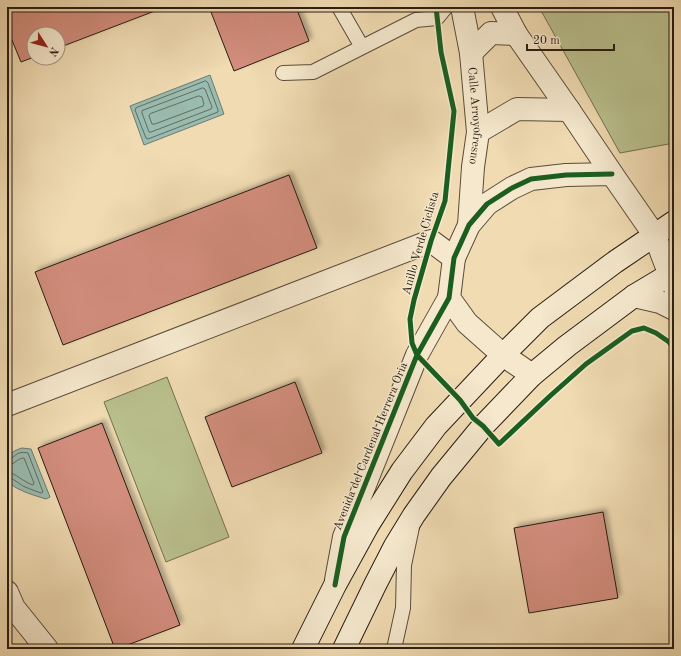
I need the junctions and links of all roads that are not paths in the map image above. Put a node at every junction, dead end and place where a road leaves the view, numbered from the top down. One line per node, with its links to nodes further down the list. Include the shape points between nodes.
1 (339, 7): 6 (lane)
2 (446, 7): 6 (lane, via 437,18 416,20)
3 (462, 7): 7 (street, Calle Arroyofresno)
4 (502, 7): 5 (street)
5 (516, 34): 7 (street, via 491,32); 9 (street)
6 (362, 47): 8 (lane, via 313,72)
7 (471, 53): 10 (street, Calle Arroyofresno)
8 (283, 73)
9 (569, 110): 10 (street, via 517,109); 11 (street)
10 (478, 132): 13 (street, Calle Arroyofresno)
11 (612, 174): 13 (street, via 531,179 487,204); 14 (street)
12 (674, 222): 14 (street, Avenida del Cardenal Herrera Oria)
13 (469, 225): 15 (street)
14 (654, 236): 16 (street); 20 (street, Avenida del Cardenal Herrera Oria, via 574,291 540,318)
15 (454, 258): 18 (street); 22 (street, via 431,241)
16 (673, 278): 17 (street)
17 (634, 296): 19 (street, via 660,302); 21 (street)
18 (449, 298): 20 (street, via 467,323); 24 (street, Avenida del Cardenal Herrera Oria, via 417,355 344,537)
19 (674, 309)
20 (502, 355): 21 (street); 24 (street, Avenida del Cardenal Herrera Oria, via 436,426 402,471)
21 (532, 375): 23 (street, via 482,426)
22 (7, 405)
23 (414, 515): 28 (street, via 395,546); 29 (lane, via 404,565 403,608)
24 (335, 585): 27 (street, Avenida del Cardenal Herrera Oria)
25 (7, 592): 26 (street, via 14,608)
26 (47, 649)
27 (303, 649)
28 (344, 649)
29 (394, 649)

